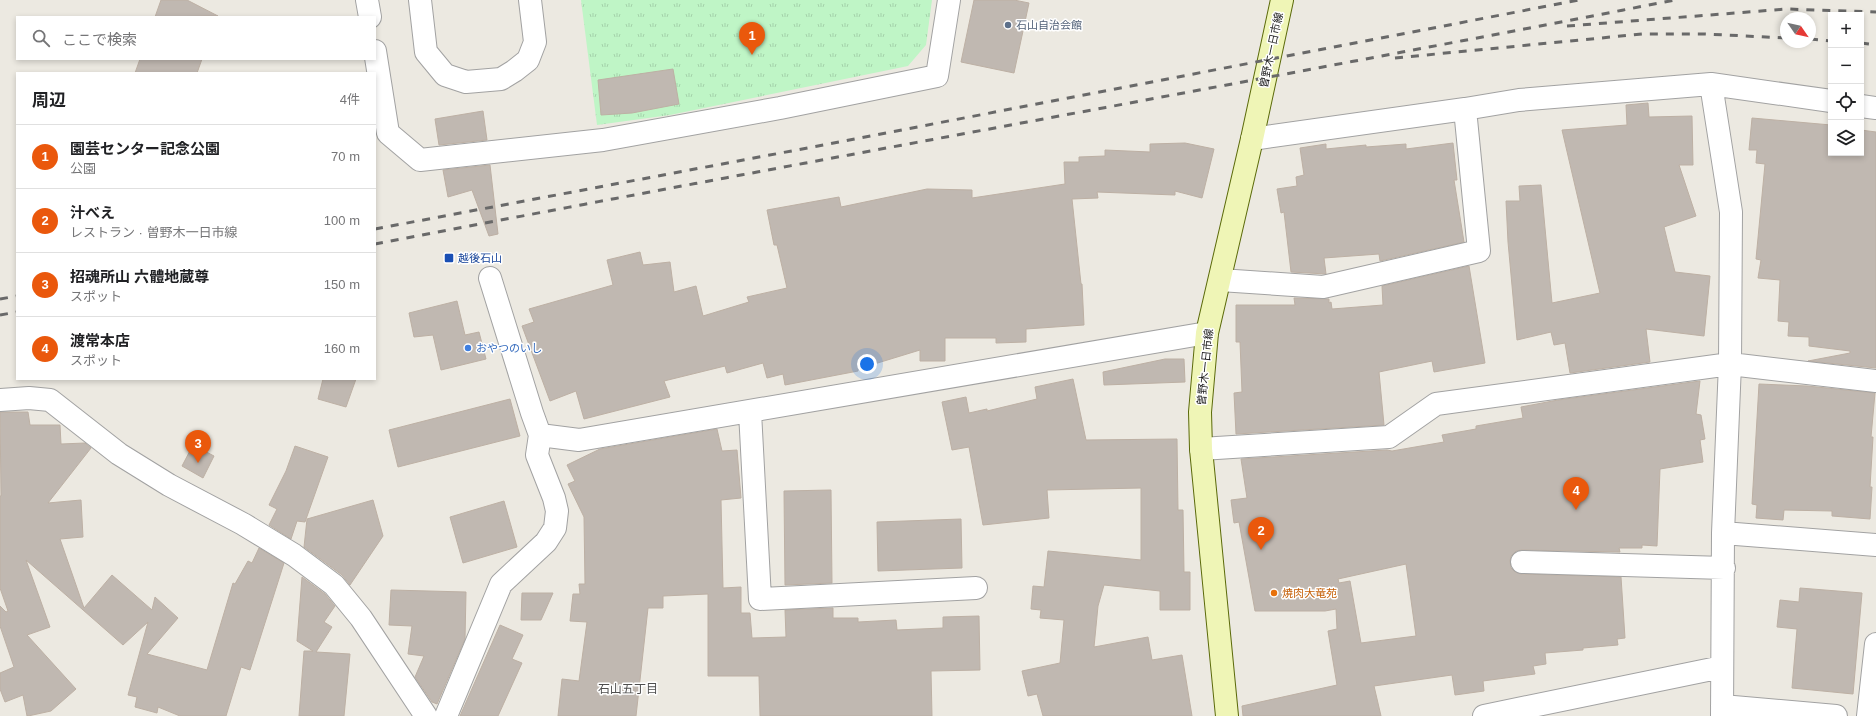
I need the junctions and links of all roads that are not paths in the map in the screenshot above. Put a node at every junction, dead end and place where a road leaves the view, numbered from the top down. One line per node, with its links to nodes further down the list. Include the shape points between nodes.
1 (367, 0): 6 (street)
2 (420, 0): 3 (street, via 426,52 446,75 466,82 501,79 528,60 535,42)
3 (530, 0)
4 (949, 0): 7 (street, via 937,76 603,140 420,160 388,133)
5 (1282, 0): 13 (main road, 曽野木一日市線)
6 (370, 16)
7 (376, 56)
8 (1711, 84): 9 (street); 12 (street, via 1519,100); 17 (street, via 1731,212)
9 (1828, 101)
10 (1864, 106): 11 (street)
11 (1876, 108)
12 (1465, 109): 13 (street); 15 (street, via 1480,251 1323,287)
13 (1252, 139): 15 (main road, 曽野木一日市線)
14 (490, 278): 21 (street)
15 (1220, 280): 16 (main road, 曽野木一日市線)
16 (1207, 333): 20 (street); 22 (main road, 曽野木一日市線, via 1200,412)
17 (1730, 364): 18 (street); 22 (street, via 1436,404 1389,437); 23 (street)
18 (1876, 381)
19 (0, 400): 31 (street, via 50,400 119,454 294,555 334,585 361,618)
20 (750, 412): 21 (street, via 579,440); 27 (street, via 760,599)
21 (540, 435): 32 (street, via 537,455 554,498 557,511 555,528 546,542 501,584)
22 (1201, 449): 33 (main road, 曽野木一日市線)
23 (1723, 533): 24 (street); 26 (street)
24 (1876, 546)
25 (1522, 562): 26 (street)
26 (1724, 568): 29 (street)
27 (976, 588)
28 (1876, 644): 36 (street)
29 (1722, 667): 30 (street); 34 (street)
30 (1722, 711): 35 (street)
31 (426, 716)
32 (446, 716)
33 (1227, 716)
34 (1484, 716)
35 (1836, 716)
36 (1868, 716)

